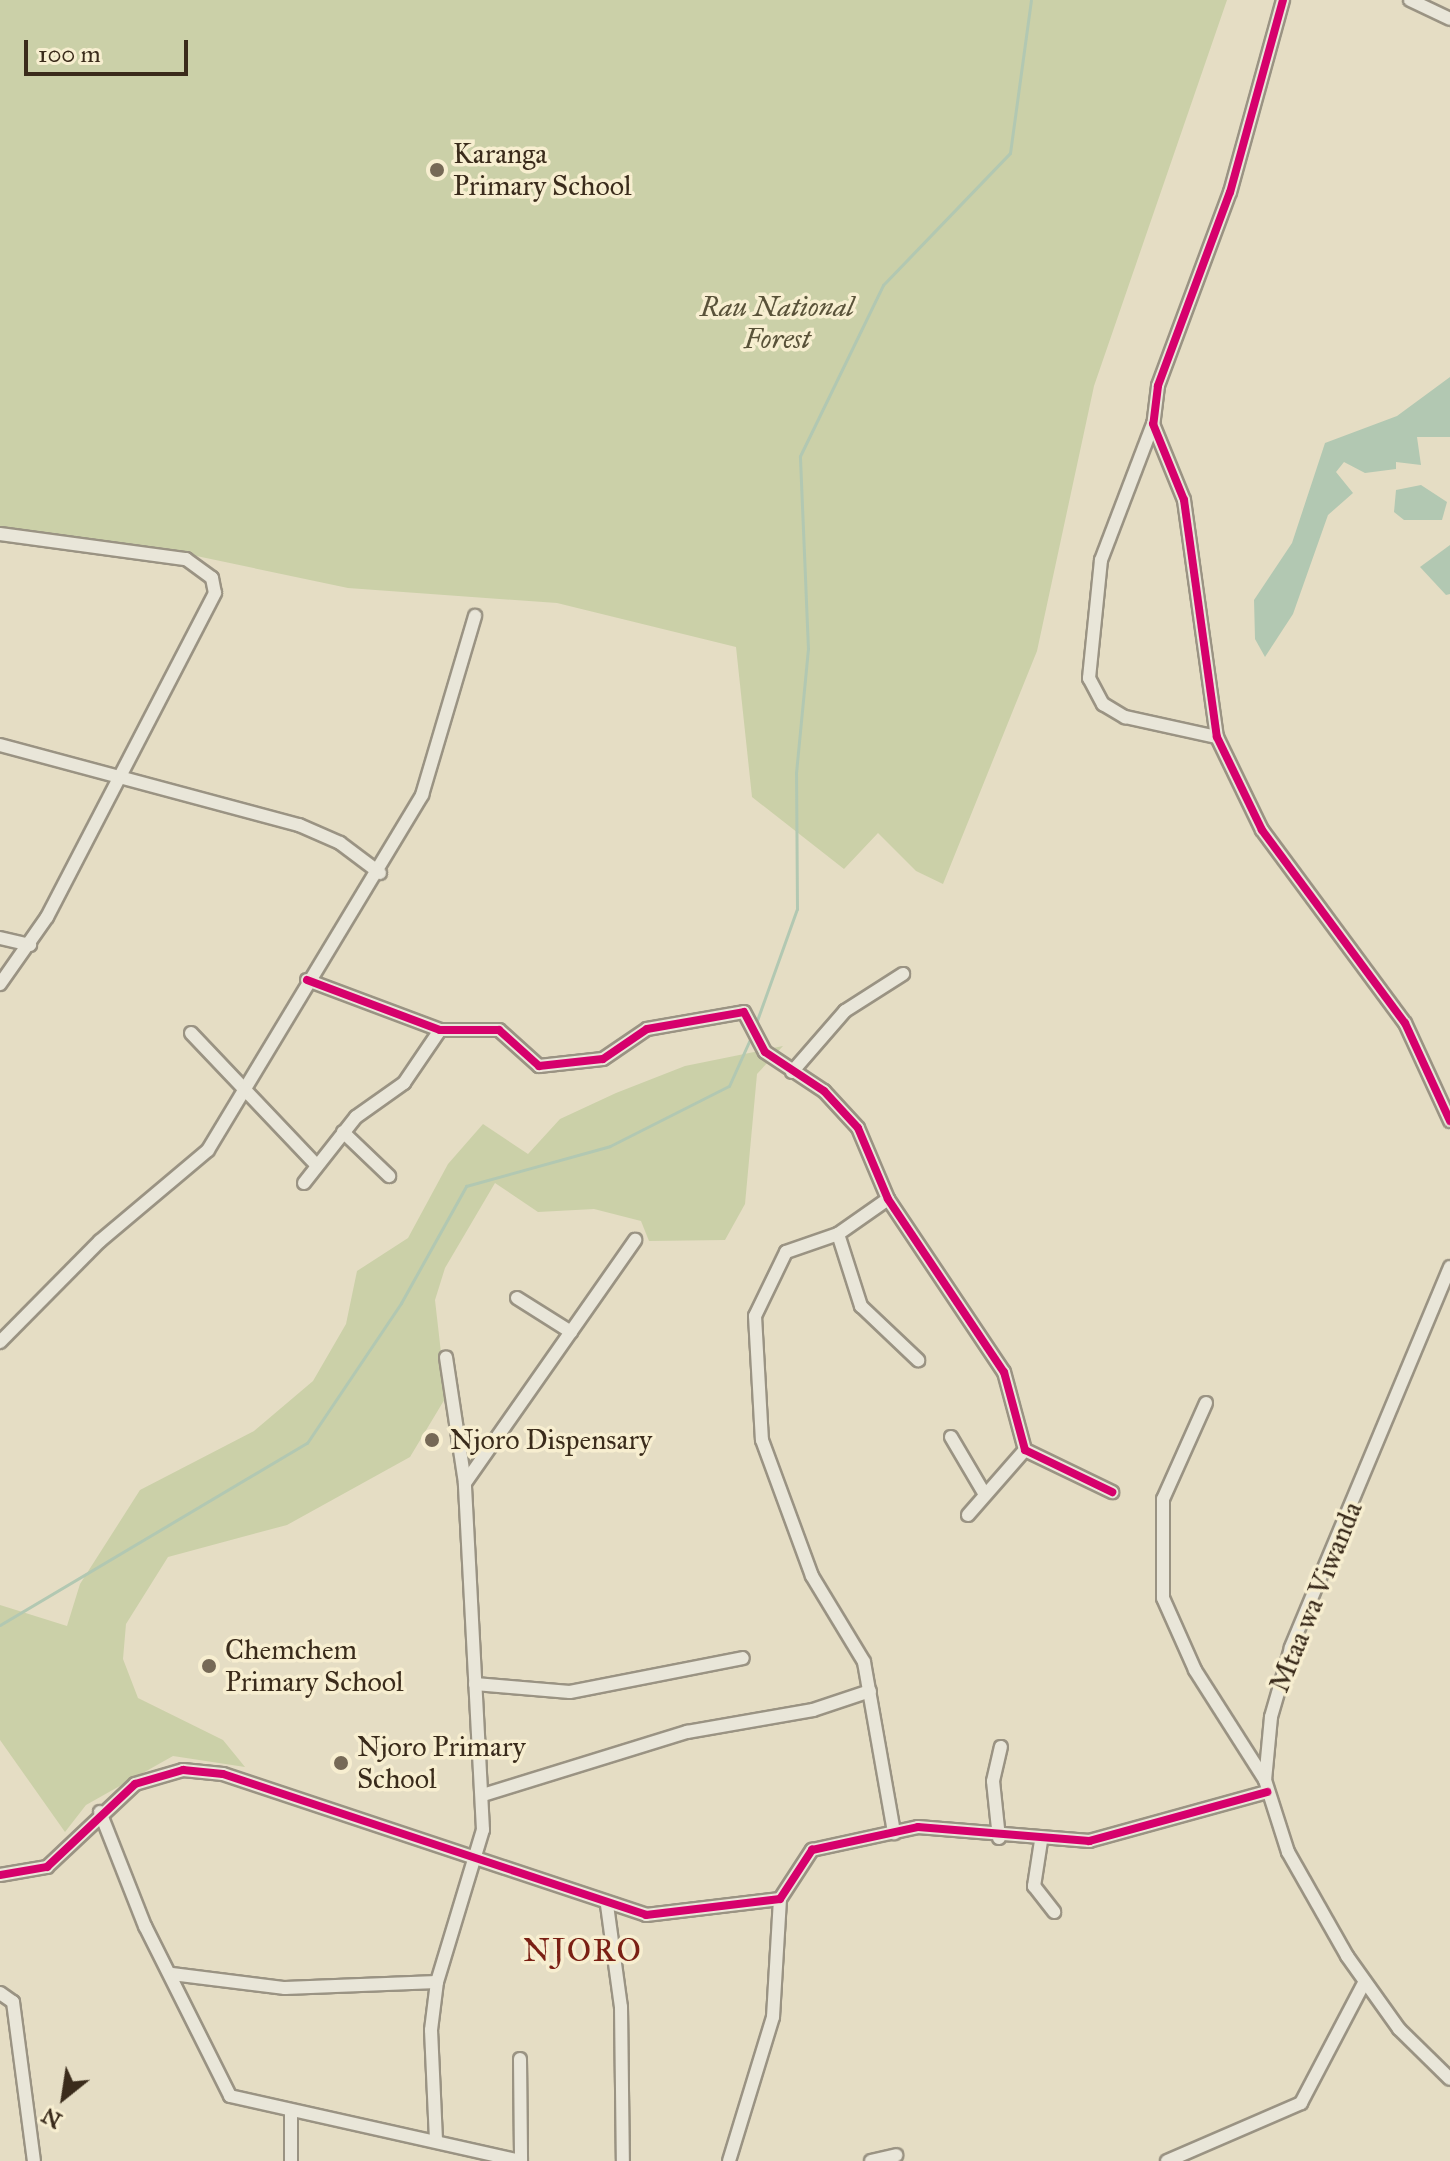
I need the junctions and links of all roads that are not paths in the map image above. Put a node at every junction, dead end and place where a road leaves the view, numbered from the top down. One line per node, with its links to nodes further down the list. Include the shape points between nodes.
1 (1283, 0): 4 (street, via 1230,192 1158,386)
2 (1410, 0): 3 (street)
3 (1450, 19)
4 (1153, 424): 7 (street, via 1184,500); 7 (street, via 1101,560 1089,678 1103,704 1125,717)
5 (0, 534): 9 (street, via 186,559 212,578 210,610)
6 (475, 616): 10 (street, via 422,795)
7 (1217, 737): 20 (street, via 1255,820 1405,1023)
8 (0, 745): 9 (street)
9 (126, 775): 10 (street, via 299,825 340,843); 12 (street)
10 (380, 873): 14 (street)
11 (0, 938): 12 (street)
12 (30, 945): 15 (street)
13 (903, 974): 18 (street, via 845,1011)
14 (307, 980): 16 (street); 19 (street)
15 (0, 984)
16 (440, 1030): 18 (street, via 493,1028 527,1061 544,1067 603,1059 647,1029 741,1011 756,1040); 21 (street, via 404,1083)
17 (191, 1033): 19 (street)
18 (792, 1072): 25 (street, via 824,1091 858,1128)
19 (245, 1086): 22 (street); 31 (street, via 193,1167 100,1241)
20 (1450, 1121)
21 (343, 1132): 22 (street); 23 (street)
22 (317, 1166): 24 (street)
23 (389, 1176)
24 (304, 1183)
25 (888, 1199): 26 (street); 36 (street, via 1004,1372)
26 (838, 1234): 33 (street, via 861,1306); 43 (street, via 786,1252 760,1296 760,1430 794,1535 864,1662)
27 (635, 1240): 30 (street)
28 (1450, 1267): 45 (street, Mtaa wa Viwanda, via 1296,1636 1271,1717)
29 (517, 1298): 30 (street)
30 (571, 1332): 37 (street)
31 (0, 1342)
32 (446, 1357): 37 (street)
33 (918, 1360)
34 (1206, 1403): 45 (street, via 1163,1499 1163,1598 1195,1670)
35 (951, 1437): 39 (street)
36 (1025, 1450): 38 (street); 39 (street)
37 (465, 1483): 42 (street)
38 (1112, 1492)
39 (984, 1493): 40 (street)
40 (968, 1515)
41 (743, 1658): 42 (street, via 570,1692)
42 (475, 1684): 46 (street)
43 (870, 1691): 46 (street, via 813,1710 687,1732); 48 (street)
44 (1001, 1747): 49 (street, via 993,1781)
45 (1266, 1786): 50 (street, via 1089,1841); 58 (street, Mtaa wa Viwanda, via 1288,1852)
46 (483, 1795): 51 (street)
47 (100, 1812): 51 (street, via 147,1778 201,1770); 52 (street, via 47,1867); 56 (street)
48 (894, 1833): 49 (street, via 929,1826); 53 (street, via 812,1850)
49 (999, 1838): 50 (street)
50 (1041, 1841): 55 (street, via 1034,1886)
51 (478, 1859): 54 (street); 57 (street)
52 (0, 1875)
53 (780, 1899): 54 (street, via 646,1915); 70 (street, via 773,2017)
54 (607, 1905): 69 (street, via 621,2007)
55 (1054, 1912)
56 (172, 1974): 57 (street, via 285,1988); 62 (street, via 225,2090)
57 (437, 1982): 63 (street, via 431,2030)
58 (1364, 1983): 61 (street, Mtaa wa Viwanda); 72 (street, via 1301,2103)
59 (0, 1993): 66 (street, via 13,2002)
60 (520, 2059): 68 (street)
61 (1450, 2079)
62 (291, 2111): 63 (street); 67 (street)
63 (436, 2140): 65 (street)
64 (896, 2155): 71 (street)
65 (483, 2156): 68 (street)
66 (34, 2161)
67 (291, 2161)
68 (521, 2161)
69 (623, 2161)
70 (729, 2161)
71 (871, 2161)
72 (1167, 2161)

